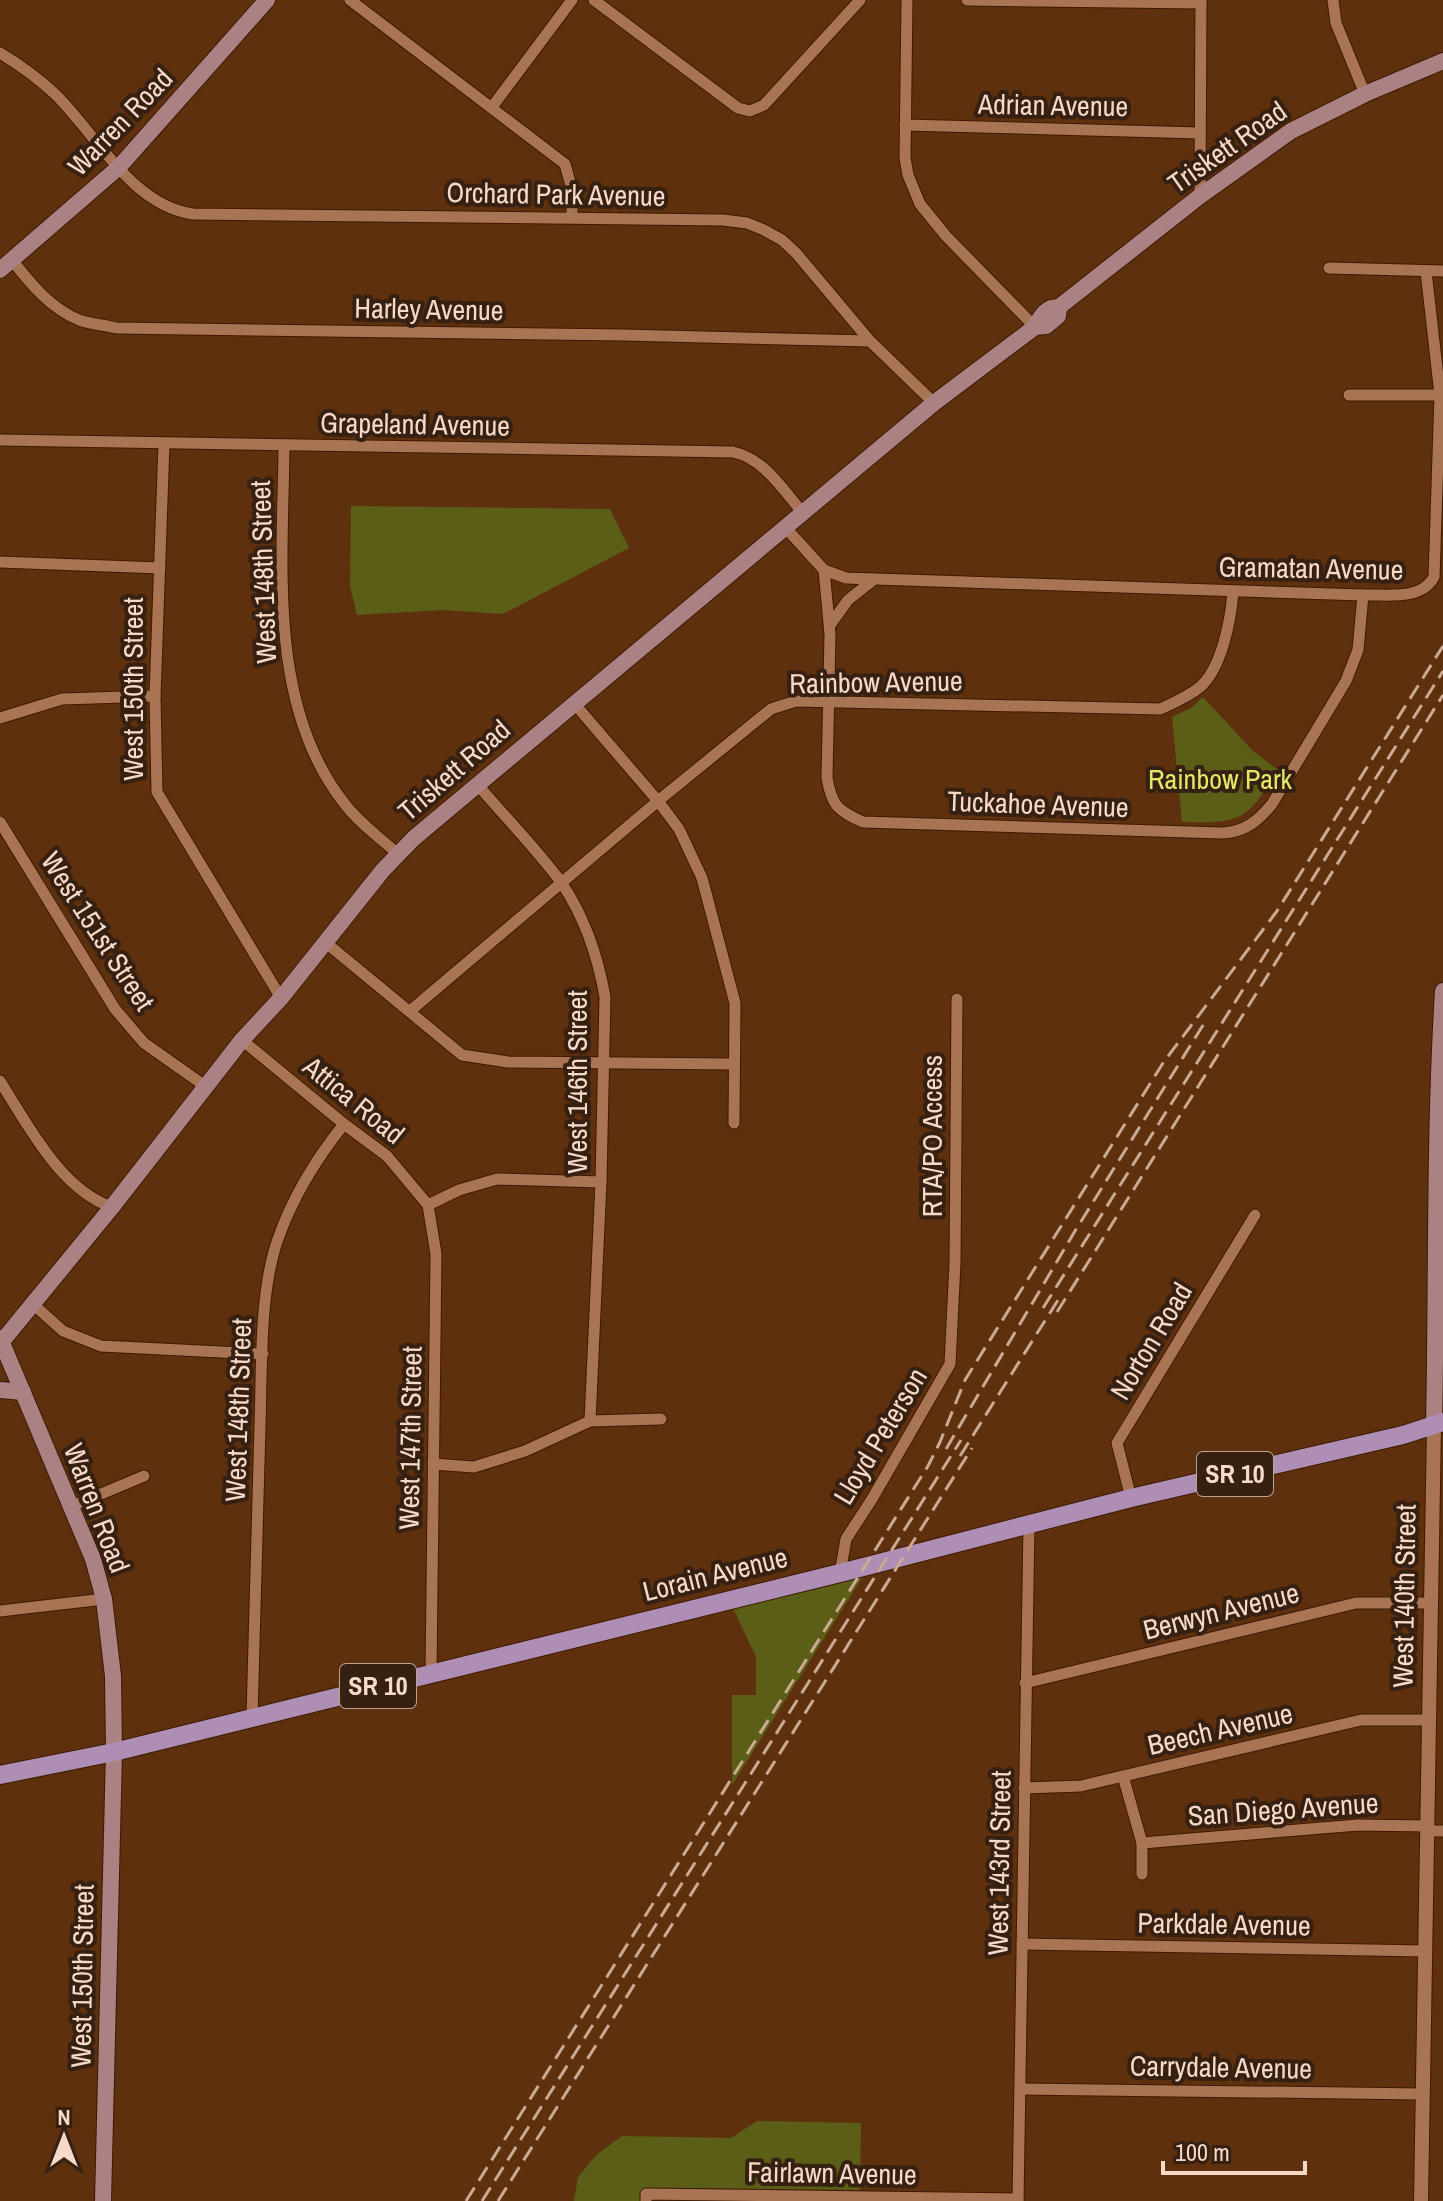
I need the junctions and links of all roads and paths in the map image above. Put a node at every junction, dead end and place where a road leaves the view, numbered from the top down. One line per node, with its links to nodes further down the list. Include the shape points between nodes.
1 (267, 0): 16 (main road, Warren Road)
2 (350, 0): 13 (street)
3 (572, 0): 13 (street)
4 (594, 0): 5 (street, via 738,108 750,111 764,105)
5 (860, 0)
6 (907, 0): 14 (street)
7 (967, 0): 9 (street)
8 (1333, 0): 12 (street, via 1336,23)
9 (1201, 1): 15 (street)
10 (0, 53): 16 (street, Orchard Park Avenue, via 55,94)
11 (1443, 61): 12 (main road, Triskett Road)
12 (1365, 94): 17 (main road, Triskett Road, via 1291,131)
13 (492, 107): 18 (street, via 565,164)
14 (905, 125): 15 (street, Adrian Avenue); 23 (street, via 908,175 920,204)
15 (1200, 133): 17 (street)
16 (119, 167): 18 (street, Orchard Park Avenue, via 154,201 193,214); 19 (main road, Warren Road)
17 (1200, 196): 23 (main road, Triskett Road, via 1059,307 1051,307)
18 (572, 217): 24 (street, Orchard Park Avenue, via 723,220 764,230 796,253)
19 (6, 265): 24 (street, Harley Avenue, via 79,320 116,328)
20 (1329, 268): 21 (street)
21 (1426, 271): 22 (street); 26 (street, Gramatan Avenue)
22 (1443, 271)
23 (1035, 327): 27 (main road, Triskett Road)
24 (870, 341): 27 (street, Orchard Park Avenue)
25 (1349, 395): 26 (street)
26 (1440, 395): 38 (street, Gramatan Avenue, via 1434,577 1418,593)
27 (934, 403): 31 (main road, Triskett Road)
28 (0, 440): 29 (street, Grapeland Avenue)
29 (164, 444): 30 (street, Grapeland Avenue); 34 (street, West 150th Street)
30 (284, 446): 31 (street, Grapeland Avenue, via 733,452 762,465); 47 (street, West 148th Street, via 283,625 292,686 315,755 344,804)
31 (803, 513): 32 (main road, Triskett Road)
32 (785, 527): 35 (street); 42 (main road, Triskett Road)
33 (0, 562): 34 (street)
34 (160, 568): 40 (street, West 150th Street)
35 (824, 570): 36 (street, Gramatan Avenue); 39 (street)
36 (872, 581): 37 (street, Gramatan Avenue); 39 (street, via 848,600)
37 (1233, 591): 38 (street, Gramatan Avenue); 41 (street, Rainbow Avenue, via 1222,650 1202,685 1160,709)
38 (1363, 595): 41 (street, Tuckahoe Avenue, via 1358,650 1346,681 1272,804 1237,832 863,822 840,811 830,796)
39 (830, 625): 41 (street)
40 (155, 696): 43 (street, via 62,699); 51 (street, West 150th Street, via 157,792)
41 (829, 701): 45 (street, Rainbow Avenue, via 796,701 771,709)
42 (573, 702): 44 (main road, Triskett Road); 45 (street)
43 (0, 718)
44 (477, 784): 47 (main road, Triskett Road); 48 (street, West 146th Street)
45 (658, 801): 48 (street, Rainbow Avenue); 56 (street, via 679,829 702,878 735,1003)
46 (0, 822): 58 (street, West 151st Street, via 115,1009 144,1043)
47 (398, 854): 49 (main road, Triskett Road)
48 (561, 883): 53 (street, Rainbow Avenue); 55 (street, West 146th Street, via 600,970)
49 (325, 942): 51 (main road, Triskett Road); 53 (street)
50 (1443, 991): 73 (main road, West 140th Street, via 1435,1230)
51 (281, 998): 54 (main road, Triskett Road)
52 (957, 999): 65 (street, RTA/PO Access)
53 (410, 1011): 55 (street, via 462,1055 508,1062)
54 (242, 1040): 58 (main road, Triskett Road); 60 (street, Attica Road)
55 (604, 1063): 56 (street); 61 (street, West 146th Street)
56 (734, 1064): 59 (street)
57 (0, 1081): 63 (street, via 66,1176)
58 (205, 1086): 63 (main road, Triskett Road)
59 (734, 1123)
60 (344, 1124): 62 (street, Attica Road, via 387,1156); 68 (street, West 148th Street, via 315,1161 277,1241)
61 (601, 1182): 62 (street, via 497,1179); 72 (street, West 146th Street)
62 (428, 1205): 74 (street, West 147th Street, via 436,1254)
63 (112, 1207): 66 (main road, Triskett Road)
64 (1255, 1215): 76 (street, Norton Road, via 1117,1443)
65 (955, 1273): 79 (street, Lloyd Peterson, via 950,1364 846,1539)
66 (34, 1305): 67 (main road, Triskett Road); 68 (street, via 63,1331 101,1346)
67 (1, 1341): 70 (main road, Warren Road)
68 (263, 1354): 85 (street, West 148th Street)
69 (0, 1390): 70 (main road)
70 (23, 1392): 77 (main road, Warren Road)
71 (661, 1419): 72 (street)
72 (590, 1421): 74 (street, via 474,1467)
73 (1438, 1424): 76 (main road, Lorain Avenue / SR 10); 81 (street, West 140th Street)
74 (433, 1464): 83 (street, West 147th Street)
75 (144, 1476): 77 (street)
76 (1131, 1498): 78 (main road, Lorain Avenue / SR 10)
77 (70, 1507): 80 (main road, Warren Road)
78 (1029, 1525): 79 (main road, Lorain Avenue / SR 10); 84 (street, West 143rd Street)
79 (840, 1573): 83 (main road, Lorain Avenue / SR 10)
80 (104, 1599): 82 (street); 87 (main road, Warren Road)
81 (1429, 1603): 84 (street, Berwyn Avenue, via 1356,1603); 86 (street, West 140th Street)
82 (0, 1611)
83 (431, 1672): 85 (main road, Lorain Avenue / SR 10)
84 (1025, 1683): 90 (street, West 143rd Street)
85 (252, 1717): 87 (main road, Lorain Avenue / SR 10)
86 (1428, 1720): 89 (street, Beech Avenue, via 1361,1720); 91 (street, West 140th Street)
87 (114, 1752): 88 (main road, Lorain Avenue / SR 10); 101 (main road, West 150th Street)
88 (0, 1775)
89 (1123, 1776): 90 (street, Beech Avenue, via 1081,1786); 93 (street)
90 (1024, 1788): 95 (street, West 143rd Street)
91 (1427, 1828): 92 (street, San Diego Avenue); 93 (street, San Diego Avenue, via 1358,1825); 96 (street, West 140th Street)
92 (1443, 1831)
93 (1142, 1843): 94 (street)
94 (1142, 1874)
95 (1022, 1944): 96 (street, Parkdale Avenue); 97 (street, West 143rd Street)
96 (1425, 1951): 98 (street, West 140th Street)
97 (1020, 2089): 98 (street, Carrydale Avenue); 100 (street, West 143rd Street)
98 (1422, 2094): 102 (street, West 140th Street)
99 (646, 2197): 100 (street, Fairlawn Avenue)
100 (1018, 2200)
101 (103, 2201)
102 (1421, 2201)

